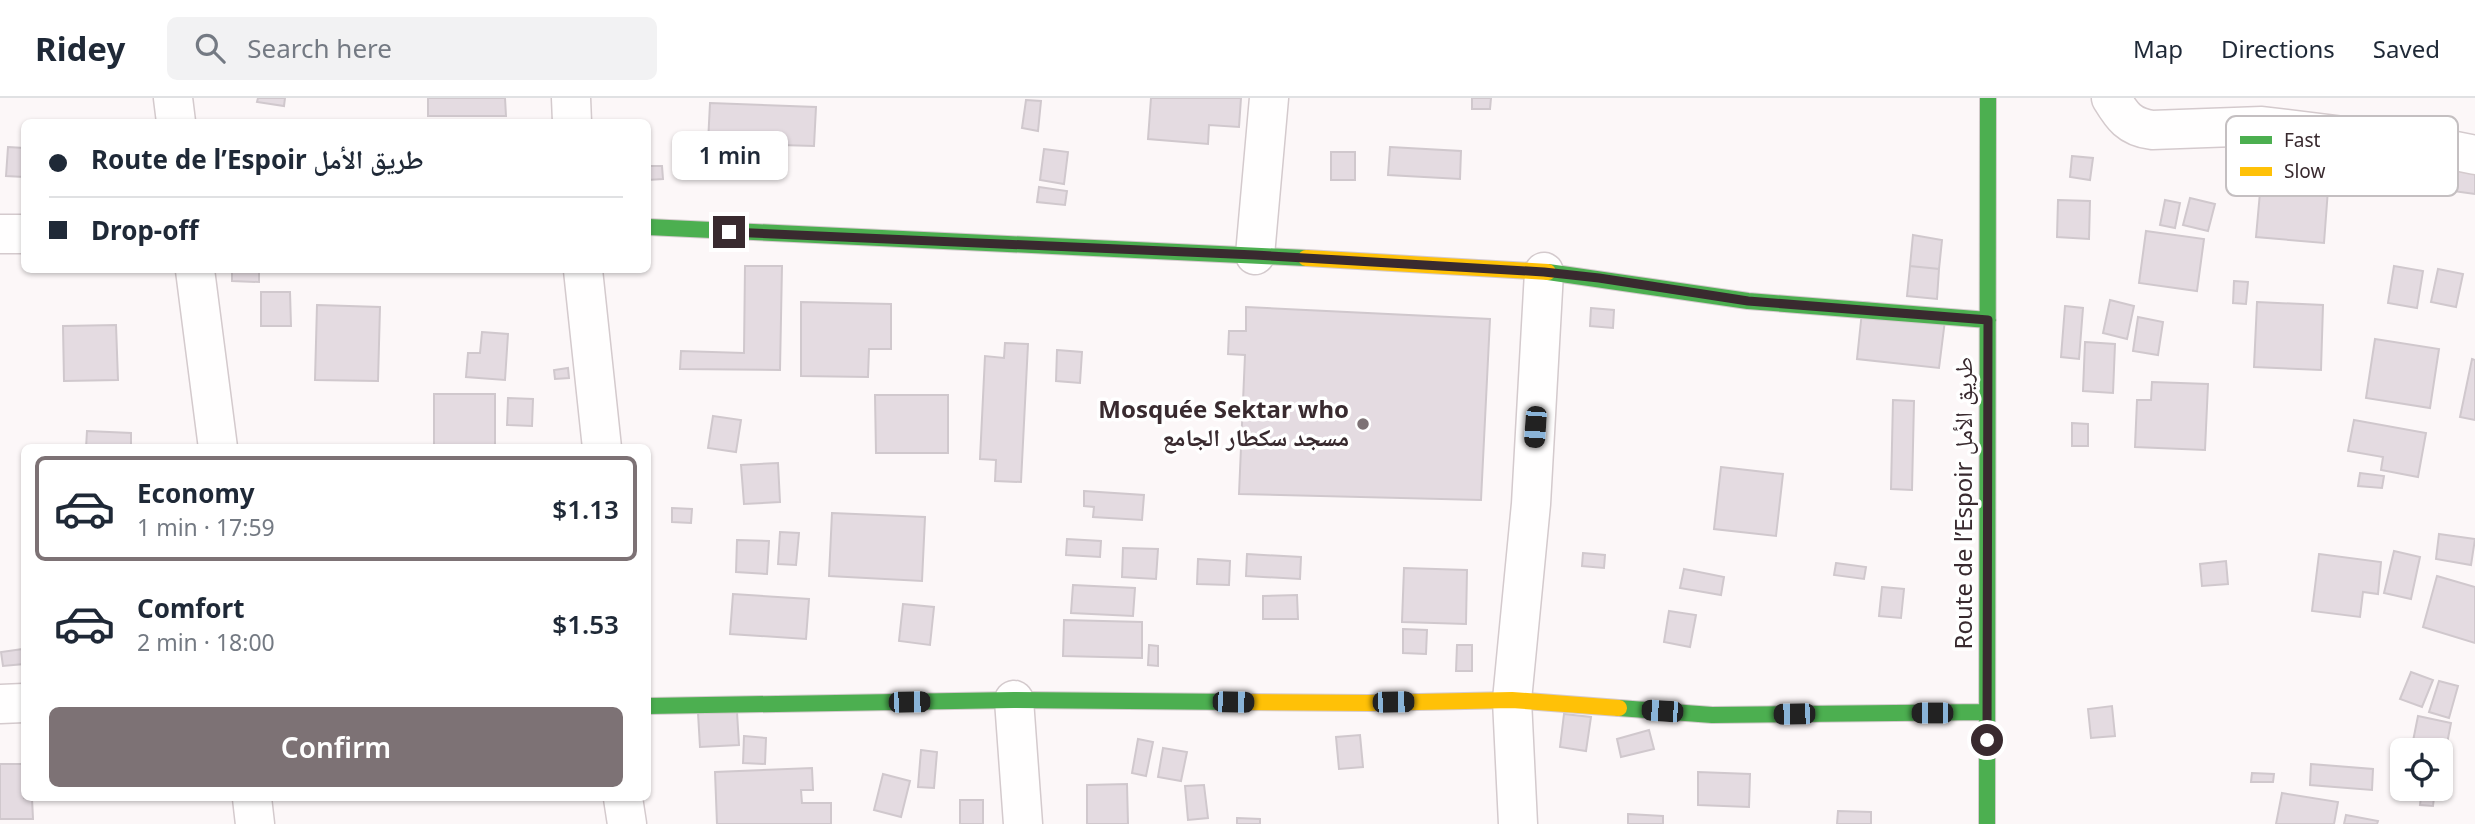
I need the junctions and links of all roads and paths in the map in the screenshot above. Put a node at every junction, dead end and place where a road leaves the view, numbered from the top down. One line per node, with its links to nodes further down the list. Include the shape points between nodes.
1 (173, 98): 6 (street)
2 (571, 98): 7 (street)
3 (1269, 98): 12 (street)
4 (1988, 98): 16 (main road, Route de l’Espoir طريق الأمل)
5 (2111, 98): 8 (street, via 2125,120 2137,128)
6 (176, 119)
7 (572, 119)
8 (2226, 127)
9 (651, 228): 12 (main road)
10 (0, 234): 11 (street)
11 (21, 234)
12 (1255, 255): 13 (main road)
13 (1544, 272): 16 (main road, via 1748,301); 20 (street, via 1531,504)
14 (195, 273): 17 (street)
15 (583, 273): 18 (street)
16 (1988, 320): 24 (main road, Route de l’Espoir طريق الأمل)
17 (217, 444)
18 (602, 444)
19 (1014, 700): 20 (main road); 23 (main road); 29 (street)
20 (1512, 700): 24 (main road, via 1712,715); 30 (street)
21 (21, 703): 22 (street)
22 (0, 704)
23 (651, 706)
24 (1987, 712): 31 (main road, Route de l’Espoir طريق الأمل)
25 (252, 801): 27 (street)
26 (623, 801): 28 (street)
27 (255, 824)
28 (627, 824)
29 (1023, 824)
30 (1518, 824)
31 (1987, 824)

